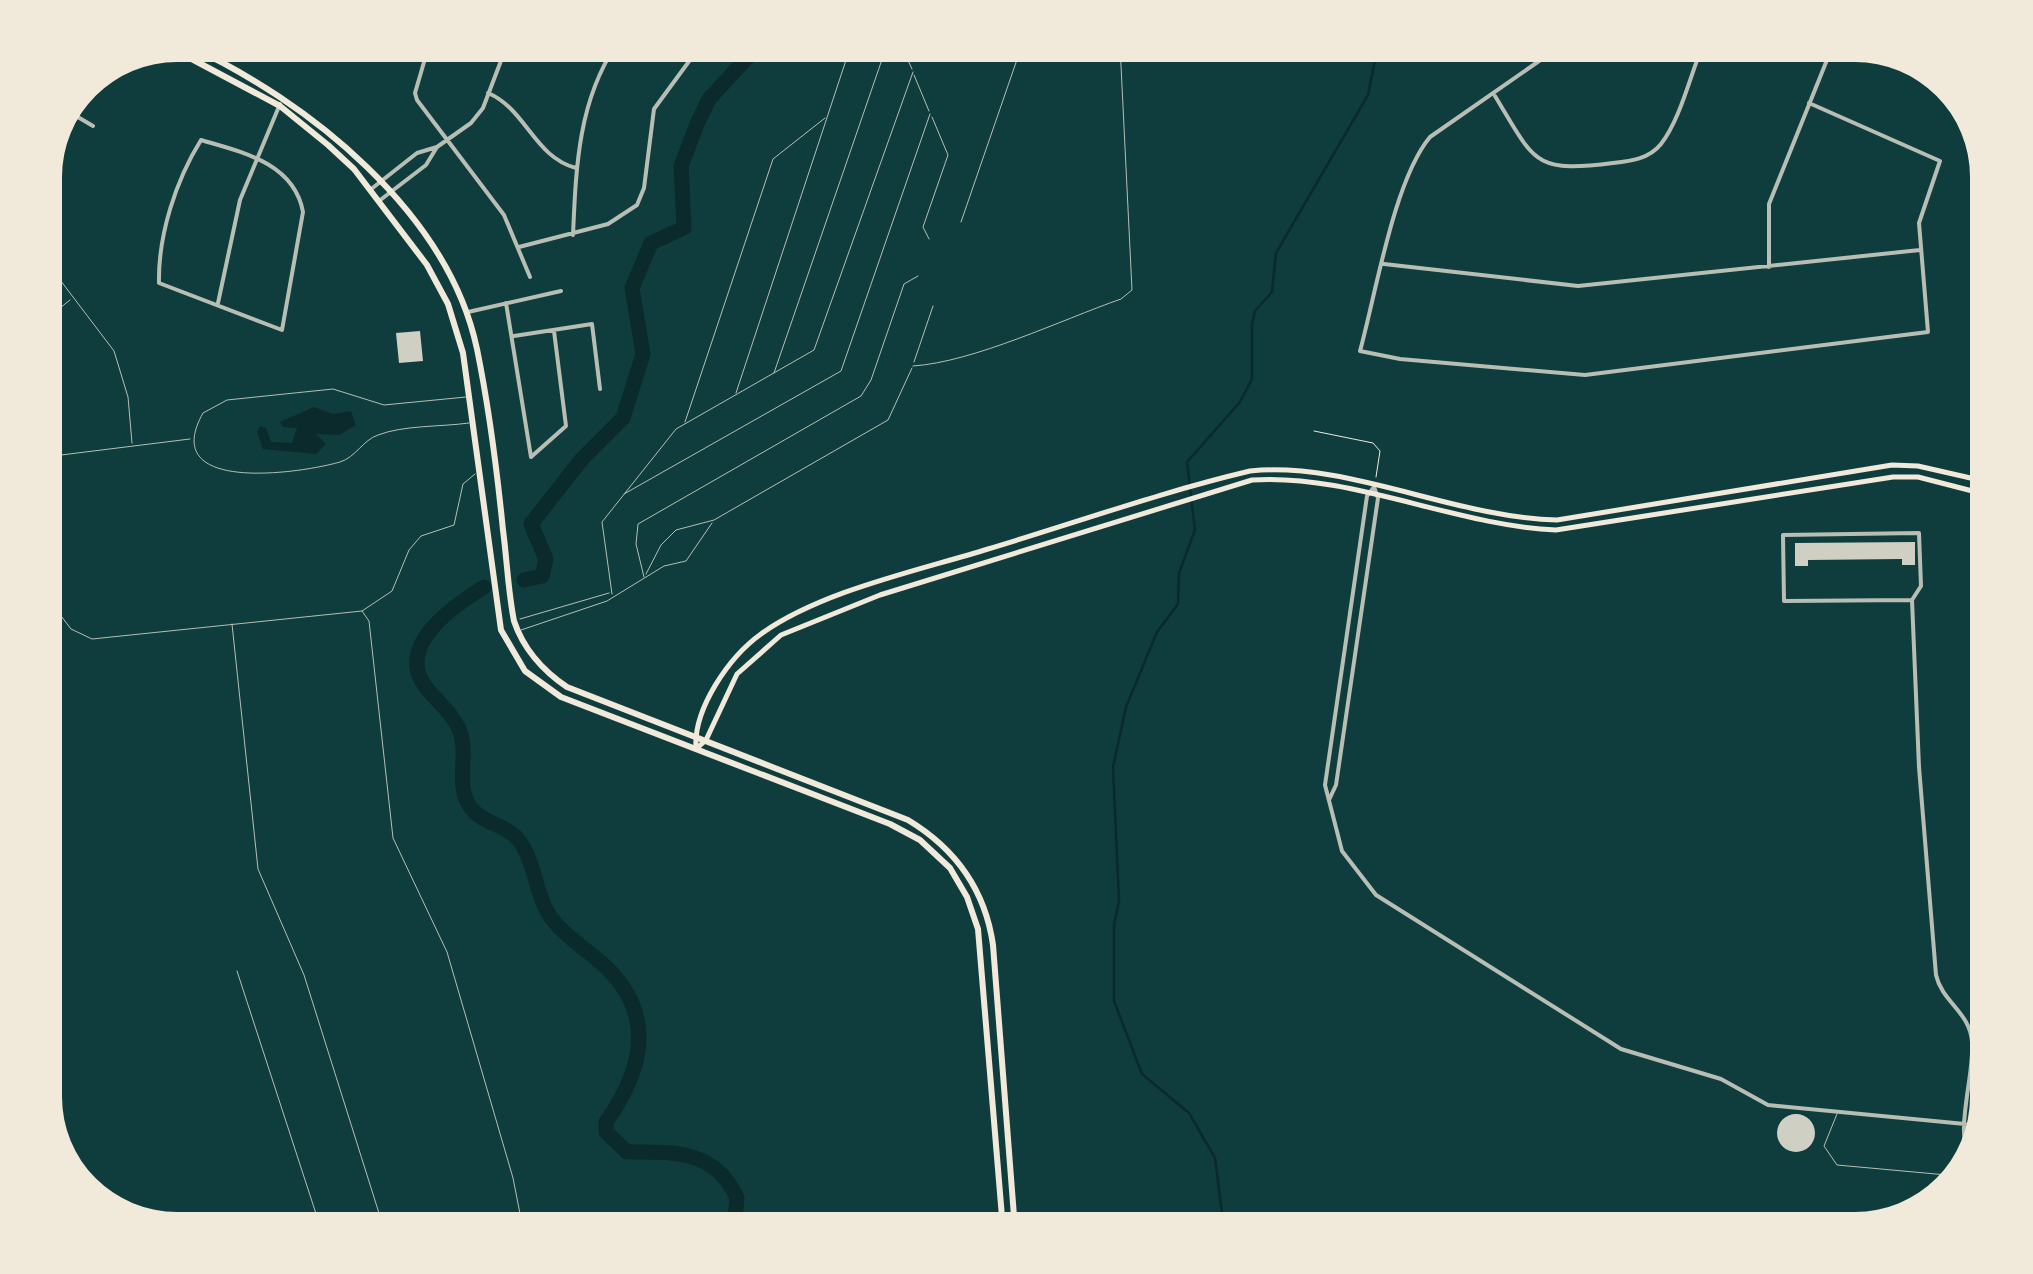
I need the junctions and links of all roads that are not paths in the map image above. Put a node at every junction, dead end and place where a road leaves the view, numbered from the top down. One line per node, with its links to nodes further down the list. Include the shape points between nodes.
1 (199, 62): 20 (highway)
2 (223, 62): 18 (highway)
3 (424, 62): 25 (street, via 415,92)
4 (500, 62): 16 (street)
5 (605, 62): 28 (street, via 588,100)
6 (689, 62): 34 (street, via 654,109 636,206 619,220)
7 (846, 62): 22 (lane)
8 (880, 62): 53 (lane)
9 (909, 62): 15 (lane)
10 (1016, 62): 33 (lane)
11 (1121, 62): 52 (lane, via 1132,290 1021,334)
12 (1538, 62): 17 (street)
13 (1696, 62): 17 (street, via 1665,137 1646,157 1629,162 1553,167 1527,149)
14 (1826, 62): 19 (street)
15 (913, 72): 21 (lane); 53 (lane, via 817,346)
16 (488, 93): 25 (street, via 478,115); 28 (street, via 504,100 549,158)
17 (1495, 95): 38 (street, via 1420,149)
18 (284, 97): 20 (street); 29 (highway)
19 (1810, 103): 37 (street, via 1940,160 1926,193); 39 (street, via 1768,204)
20 (280, 106): 27 (street); 30 (highway)
21 (930, 114): 35 (lane, via 948,155 923,227); 68 (lane, via 841,370)
22 (828, 116): 56 (lane); 60 (lane, via 773,158)
23 (80, 118): 24 (street)
24 (94, 126)
25 (448, 140): 26 (street); 36 (street, via 504,215)
26 (437, 148): 29 (street, via 417,153); 31 (street)
27 (256, 155): 46 (street); 46 (street, via 294,186 303,212 282,330); 46 (street, via 201,140 159,256 159,282)
28 (576, 168): 34 (street)
29 (380, 182): 30 (street); 31 (highway)
30 (370, 190): 32 (highway)
31 (389, 193): 32 (street); 49 (highway, via 446,268)
32 (378, 202): 57 (highway, via 448,304)
33 (960, 222)
34 (573, 234): 36 (street)
35 (929, 239)
36 (519, 247): 41 (street)
37 (1920, 250): 38 (street, via 1928,332 1585,375 1360,351); 39 (street)
38 (1384, 264): 39 (street, via 1578,286)
39 (1769, 266)
40 (918, 276): 76 (lane, via 904,284 861,396 638,524)
41 (530, 277)
42 (63, 284): 44 (lane)
43 (560, 291): 45 (street)
44 (73, 298): 47 (lane); 62 (lane, via 118,362)
45 (506, 303): 49 (street); 51 (street)
46 (218, 304)
47 (63, 306)
48 (933, 306): 52 (lane)
49 (466, 312): 55 (highway)
50 (554, 331): 51 (street); 51 (street, via 566,426 530,457); 54 (street, via 592,324)
51 (514, 336)
52 (913, 366): 71 (lane, via 888,420)
53 (774, 373): 56 (lane)
54 (600, 389)
55 (484, 394): 57 (lane); 58 (highway)
56 (735, 394): 60 (lane)
57 (468, 396): 59 (highway); 61 (lane, via 384,405 333,389 226,400 203,413)
58 (488, 421): 59 (lane); 81 (highway)
59 (471, 423): 61 (lane, via 378,435 335,463 237,474 210,467); 64 (highway)
60 (684, 423): 68 (lane)
61 (194, 438): 62 (lane)
62 (132, 443): 63 (lane)
63 (63, 454)
64 (478, 472): 79 (lane, via 463,484 454,525 421,536 397,585); 86 (highway, via 508,648 534,681 561,698)
65 (1970, 479): 66 (main road, via 1892,465 1557,520)
66 (1374, 487): 69 (street); 70 (street); 84 (main road, via 1276,468 1212,480 876,584 775,625 728,667)
67 (1970, 491): 70 (main road, via 1893,476 1556,530)
68 (624, 495): 77 (lane, via 602,522)
69 (1367, 496): 70 (main road); 85 (main road, via 1276,478 1216,490 880,595 781,636 738,674); 87 (street, via 1325,785)
70 (1378, 498): 87 (street)
71 (714, 520): 72 (lane); 73 (lane)
72 (694, 526): 73 (lane); 74 (lane, via 671,534)
73 (704, 535): 75 (lane, via 686,561)
74 (657, 558): 75 (lane); 76 (lane)
75 (664, 566): 76 (lane)
76 (644, 577): 77 (lane)
77 (612, 594): 81 (lane); 83 (lane)
78 (1912, 600): 78 (street, via 1921,586 1919,533 1783,535 1784,601); 89 (street, via 1936,976)
79 (362, 610): 82 (lane); 98 (lane, via 369,621 393,838 447,952)
80 (63, 618): 82 (lane, via 92,639)
81 (514, 621): 83 (highway)
82 (232, 624): 97 (lane, via 258,869 304,975)
83 (518, 632): 84 (highway, via 538,662 567,686)
84 (695, 735): 85 (highway); 86 (main road)
85 (706, 740): 86 (main road); 100 (highway, via 908,820 942,842 971,878 993,945)
86 (696, 749): 99 (highway, via 904,831 934,850 960,884 981,947)
87 (1329, 800): 91 (street, via 1342,851 1376,894 1586,1029 1768,1105)
88 (237, 972): 96 (lane)
89 (1970, 1036)
90 (1970, 1076): 92 (street)
91 (1838, 1112): 92 (street); 95 (lane, via 1825,1135 1827,1154 1837,1164)
92 (1965, 1124): 93 (street); 94 (street)
93 (1967, 1127)
94 (1966, 1130)
95 (1940, 1174)
96 (315, 1212)
97 (379, 1212)
98 (520, 1212)
99 (1002, 1212)
100 (1014, 1212)

